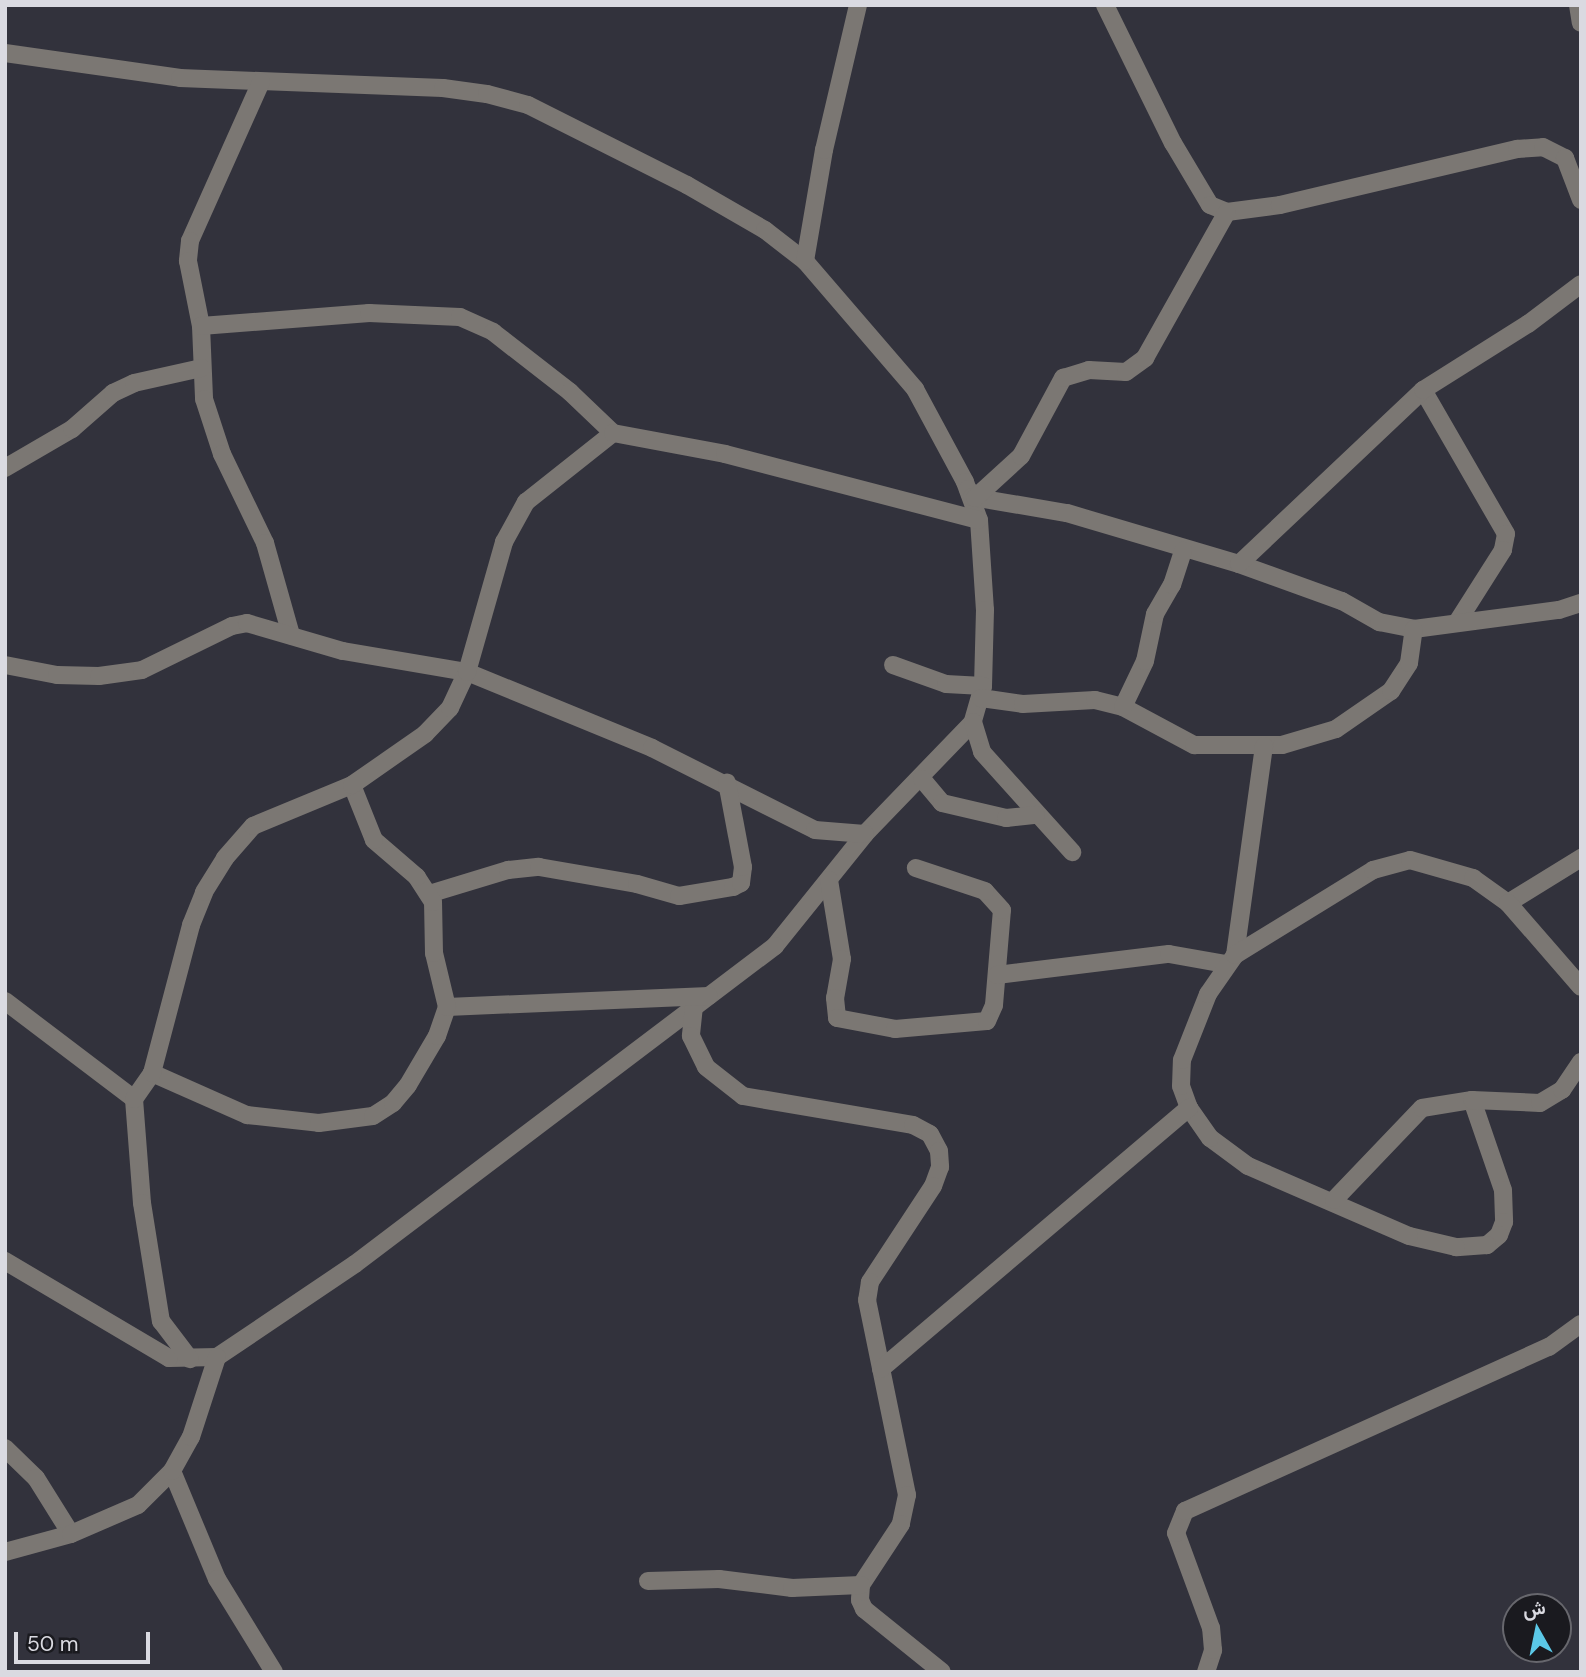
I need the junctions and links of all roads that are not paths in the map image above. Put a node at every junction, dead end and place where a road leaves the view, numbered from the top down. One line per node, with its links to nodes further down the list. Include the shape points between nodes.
1 (858, 5): 9 (street, via 824,150)
2 (1105, 5): 8 (street, via 1173,143 1210,205)
3 (1578, 5): 4 (street)
4 (1581, 23)
5 (5, 53): 6 (street, via 121,72)
6 (261, 82): 9 (street, via 443,88 527,105 687,185 765,230); 11 (street, via 190,242 188,261)
7 (1581, 200): 8 (street, via 1565,158 1543,147 1517,149 1280,205)
8 (1227, 212): 16 (street, via 1145,358 1126,372 1089,370 1063,378 1021,456)
9 (805, 261): 16 (street, via 915,389)
10 (1581, 284): 13 (street, via 1528,324)
11 (201, 326): 12 (street); 14 (street, via 369,313 460,317 493,332 570,392)
12 (201, 368): 15 (street, via 134,383 113,393 72,429); 23 (street, via 214,430 265,543)
13 (1423, 390): 19 (street); 21 (street, via 1506,534 1503,550)
14 (612, 433): 17 (street, via 725,454); 26 (street, via 526,502 504,542)
15 (5, 468)
16 (970, 490): 17 (street); 18 (street, via 1067,513)
17 (979, 520): 27 (street)
18 (1182, 551): 19 (street); 28 (street, via 1172,585 1154,614 1145,661)
19 (1239, 564): 22 (street, via 1342,601 1379,622)
20 (1581, 603): 21 (street, via 1559,610)
21 (1458, 621): 22 (street)
22 (1414, 629): 30 (street, via 1409,663 1391,691 1336,729 1307,741)
23 (291, 635): 24 (street, via 247,623 232,626 171,659 99,676 57,675); 26 (street, via 343,651)
24 (5, 665)
25 (893, 665): 27 (street)
26 (467, 672): 32 (street); 33 (street, via 450,708 425,734)
27 (982, 692): 28 (street, via 1023,704 1094,700); 29 (street)
28 (1123, 707): 30 (street, via 1194,745)
29 (973, 722): 31 (street); 34 (street, via 982,752)
30 (1264, 746): 42 (street)
31 (922, 779): 34 (street, via 942,803 1006,818); 35 (street)
32 (727, 782): 35 (street, via 815,830); 40 (street, via 743,867 741,883 733,887 679,896 539,867 500,872)
33 (352, 785): 40 (street, via 374,841 417,877); 50 (street, via 253,826 225,858 191,925)
34 (1036, 815): 36 (street)
35 (865, 834): 39 (street)
36 (1072, 852)
37 (1581, 858): 41 (street)
38 (916, 868): 43 (street, via 970,884 996,900 1003,923)
39 (829, 880): 43 (street, via 840,928 842,959 834,1008 841,1021 895,1029 988,1021); 45 (street, via 775,946)
40 (429, 894): 48 (street, via 435,917 433,953)
41 (1508, 903): 42 (street, via 1473,878 1409,860 1373,870); 44 (street)
42 (1231, 960): 43 (street, via 1169,954); 53 (street, via 1208,994 1182,1060 1181,1086)
43 (997, 975)
44 (1581, 987)
45 (710, 996): 47 (street); 48 (street)
46 (5, 1002): 51 (street)
47 (694, 1006): 57 (street, via 355,1264); 59 (street, via 691,1036 706,1067 743,1096 876,1116 913,1125 934,1140 940,1167 933,1186 870,1282 867,1300)
48 (447, 1007): 50 (street, via 437,1036 408,1085 393,1103 373,1116 319,1124 247,1115)
49 (1581, 1062): 52 (street, via 1562,1090 1540,1103)
50 (152, 1073): 51 (street)
51 (134, 1099): 58 (street, via 142,1203 161,1321)
52 (1472, 1100): 54 (street, via 1422,1108); 54 (street, via 1506,1208 1499,1236 1487,1245 1455,1247 1409,1237)
53 (1189, 1108): 54 (street, via 1210,1138 1248,1166); 59 (street)
54 (1334, 1200)
55 (5, 1261): 58 (street, via 132,1340 169,1358)
56 (1581, 1324): 68 (street, via 1549,1347 1185,1511 1176,1533 1211,1628 1213,1650)
57 (217, 1357): 58 (street); 61 (street, via 191,1437)
58 (190, 1359)
59 (881, 1369): 65 (street, via 906,1509 893,1541)
60 (5, 1448): 62 (street, via 36,1478)
61 (172, 1471): 62 (street, via 138,1505); 66 (street, via 217,1579)
62 (72, 1534): 63 (street)
63 (5, 1552)
64 (648, 1581): 65 (street, via 719,1579 792,1588)
65 (861, 1584): 67 (street, via 864,1609)
66 (274, 1672)
67 (942, 1672)
68 (1206, 1672)

